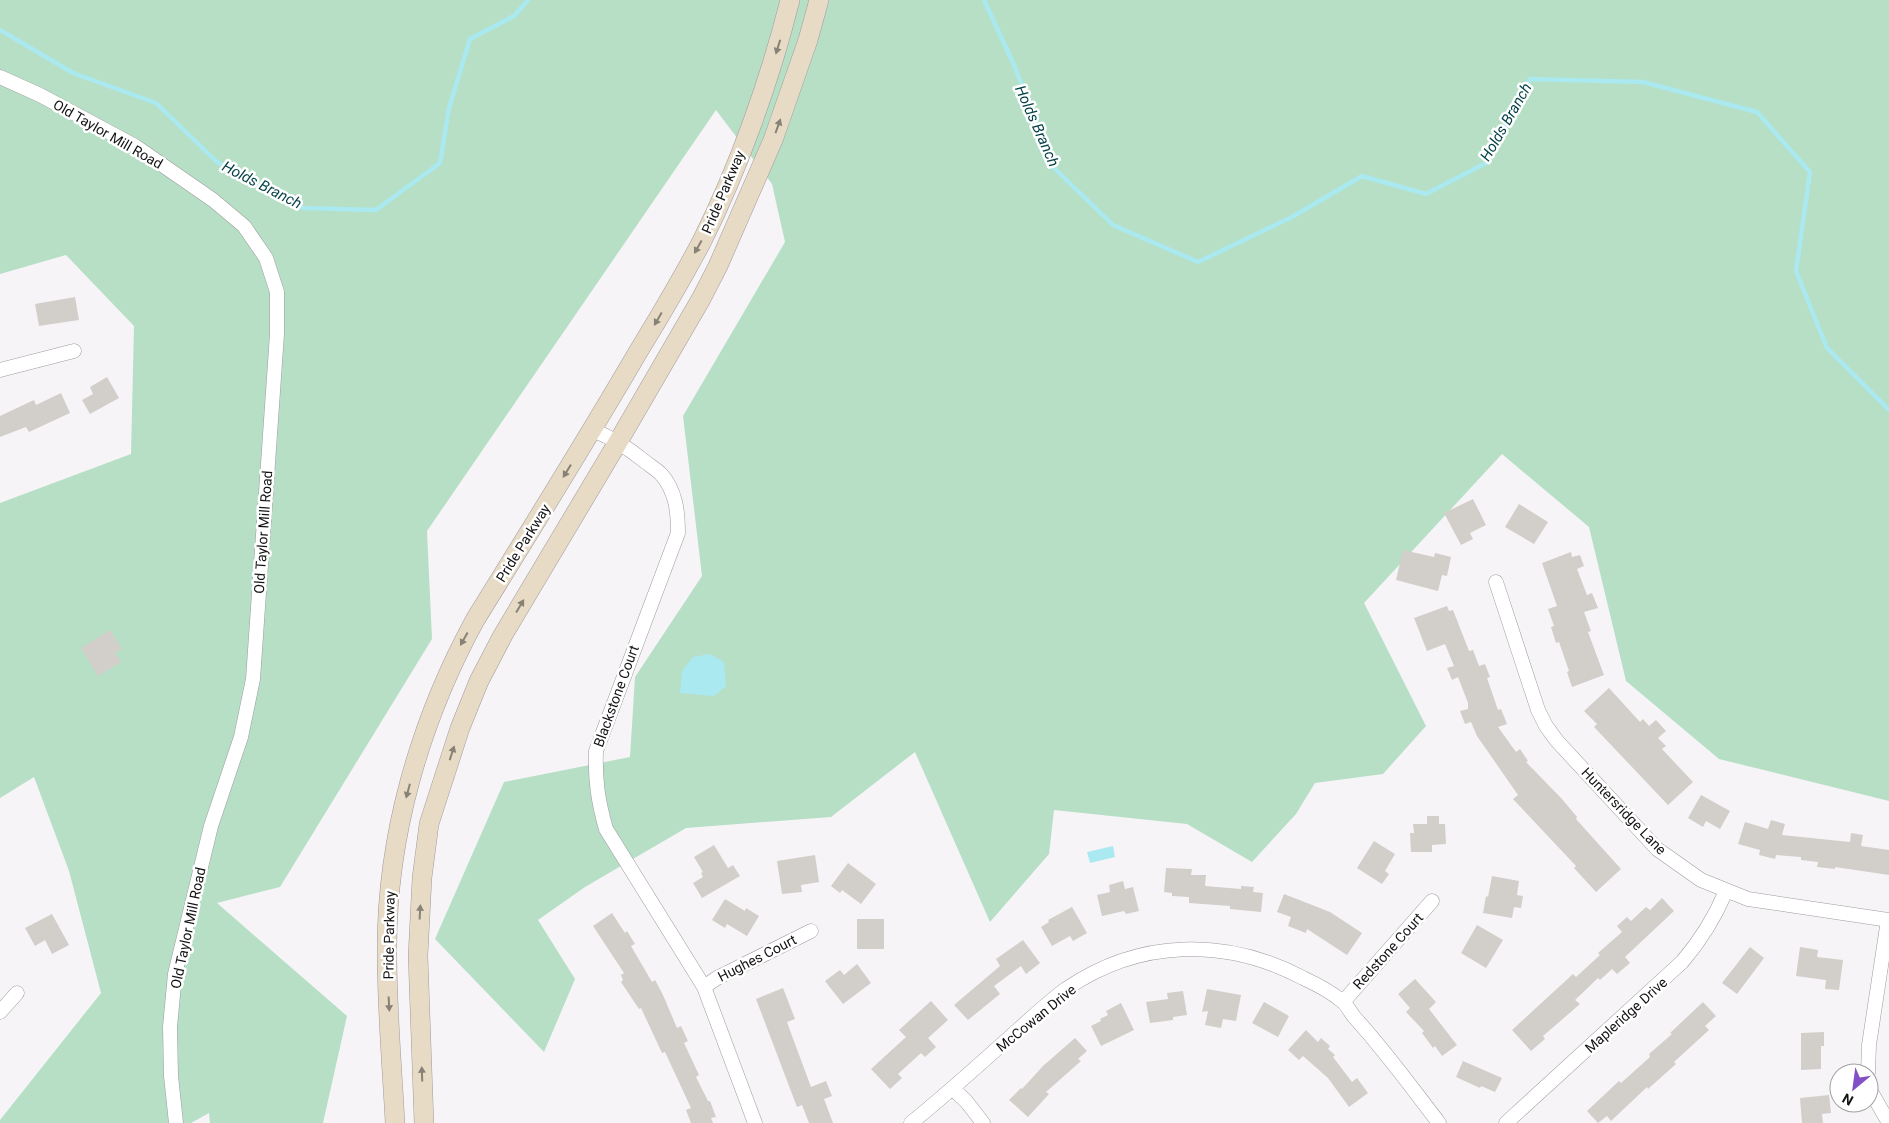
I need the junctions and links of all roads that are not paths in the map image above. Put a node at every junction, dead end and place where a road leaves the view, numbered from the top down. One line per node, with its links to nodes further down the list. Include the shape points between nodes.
1 (790, 0): 6 (main road, Pride Parkway, one-way to 6, via 762,97 702,241)
2 (819, 0): 7 (main road, Pride Parkway, one-way to 2, via 701,300 746,207 793,86)
3 (0, 77): 20 (street, Old Taylor Mill Road, via 135,146 213,200 244,226 266,258 277,292 277,334 253,678 240,738 212,826 175,974 170,1076)
4 (74, 351): 5 (street)
5 (0, 370)
6 (593, 430): 7 (street, Blackstone Court); 21 (main road, Pride Parkway, one-way to 21, via 457,652 412,773 391,873 387,942)
7 (618, 442): 13 (street, Blackstone Court, via 661,474 673,493 678,533 596,751 598,799 606,829); 22 (main road, Pride Parkway, one-way to 7, via 418,956 429,824 479,681)
8 (1496, 582): 9 (street, Huntersridge Lane, via 1546,726 1658,850 1701,880)
9 (1726, 891): 11 (street, Huntersridge Lane, via 1774,904); 27 (street, Mapleridge Drive, via 1714,918 1682,962)
10 (1432, 901): 15 (street, Redstone Court)
11 (1889, 920): 17 (street)
12 (811, 931): 13 (street, Hughes Court)
13 (704, 987): 23 (street, Blackstone Court)
14 (17, 993): 16 (street)
15 (1343, 1002): 18 (street, McCowan Drive, via 1284,967 1237,953 1206,948 1147,954 1095,973 1066,990); 26 (street, McCowan Drive)
16 (0, 1012)
17 (1868, 1063)
18 (953, 1089): 24 (street, McCowan Drive); 25 (street)
19 (1879, 1106): 28 (street)
20 (176, 1123)
21 (394, 1123)
22 (424, 1123)
23 (755, 1123)
24 (912, 1123)
25 (983, 1123)
26 (1439, 1123)
27 (1506, 1123)
28 (1889, 1123)

